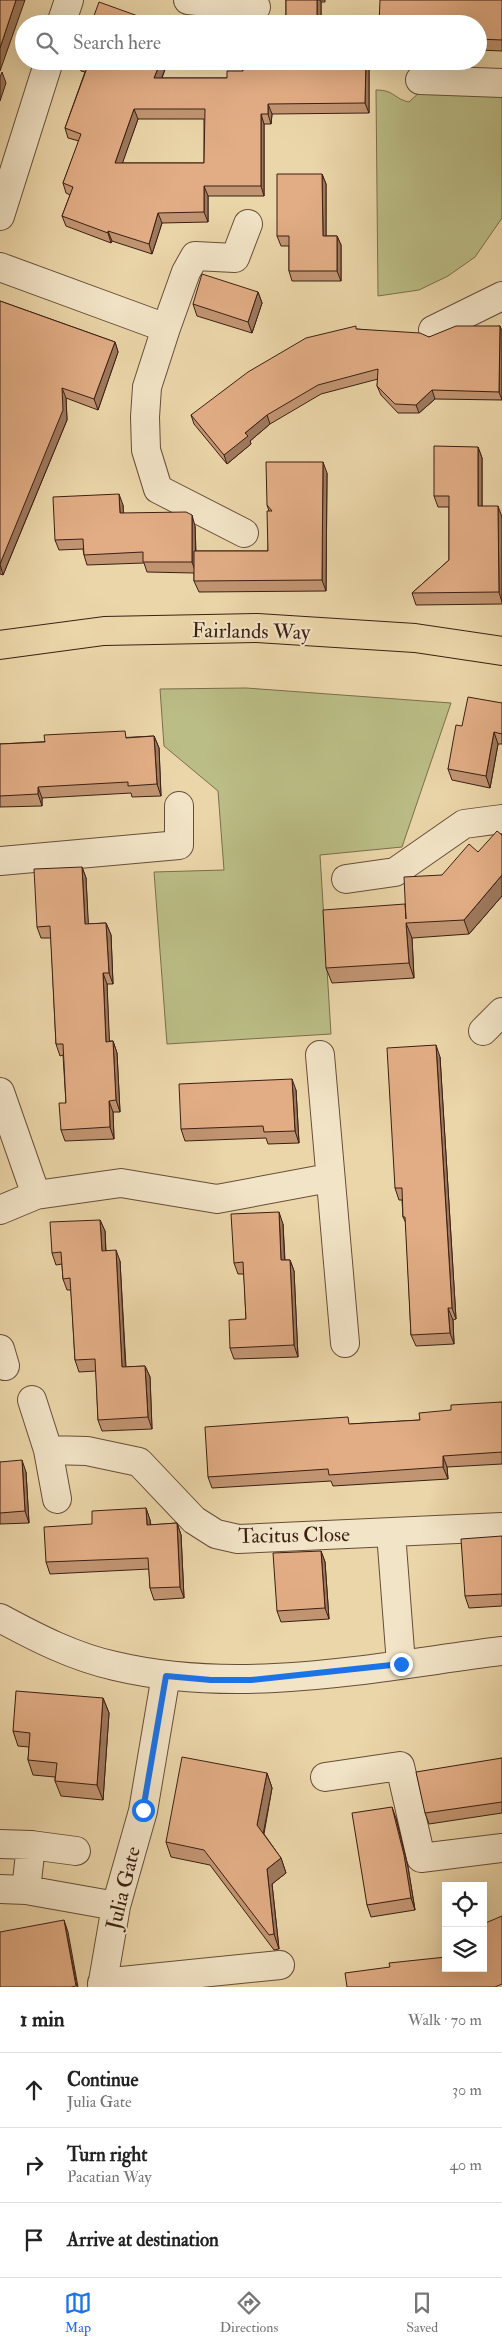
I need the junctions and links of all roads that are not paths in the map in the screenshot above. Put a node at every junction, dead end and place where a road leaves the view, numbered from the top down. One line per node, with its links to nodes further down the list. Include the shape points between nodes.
1 (69, 0): 4 (street)
2 (188, 0): 3 (street)
3 (256, 7)
4 (64, 15)
5 (46, 70): 8 (street)
6 (420, 80): 7 (street)
7 (502, 83)
8 (0, 216)
9 (248, 224): 12 (street, via 235,258 195,256)
10 (0, 267): 12 (street)
11 (502, 296): 13 (street)
12 (166, 328): 14 (street, via 147,387 145,416 146,450 158,489)
13 (433, 330)
14 (244, 533)
15 (0, 645): 16 (main road, Fairlands Way, via 104,631 257,628 415,638)
16 (502, 651)
17 (179, 806): 19 (street, via 179,845)
18 (502, 819): 20 (street, via 464,824 395,872)
19 (0, 861)
20 (346, 879)
21 (502, 1012): 22 (street)
22 (483, 1031)
23 (320, 1055): 25 (street)
24 (0, 1092): 26 (street)
25 (329, 1178): 26 (street, via 217,1199 121,1183); 28 (street)
26 (36, 1195): 27 (street)
27 (0, 1210)
28 (345, 1343)
29 (32, 1400): 30 (street)
30 (48, 1450): 31 (street); 33 (street, Tacitus Close, via 87,1451 139,1462 194,1520 216,1534 238,1539)
31 (57, 1499)
32 (502, 1527): 33 (street, Tacitus Close)
33 (391, 1534): 36 (street)
34 (0, 1618): 37 (street, via 66,1651 114,1666)
35 (502, 1651): 36 (street)
36 (401, 1664): 37 (street, via 251,1680)
37 (166, 1676): 44 (street, Julia Gate, via 143,1810)
38 (325, 1777): 41 (street, via 400,1766 422,1858)
39 (0, 1844): 40 (street)
40 (31, 1845): 42 (street); 43 (street)
41 (502, 1848)
42 (76, 1851)
43 (13, 1889): 44 (street)
44 (116, 1906): 46 (street, Julia Gate)
45 (280, 1965): 46 (street, Julia Gate)
46 (102, 1985)

